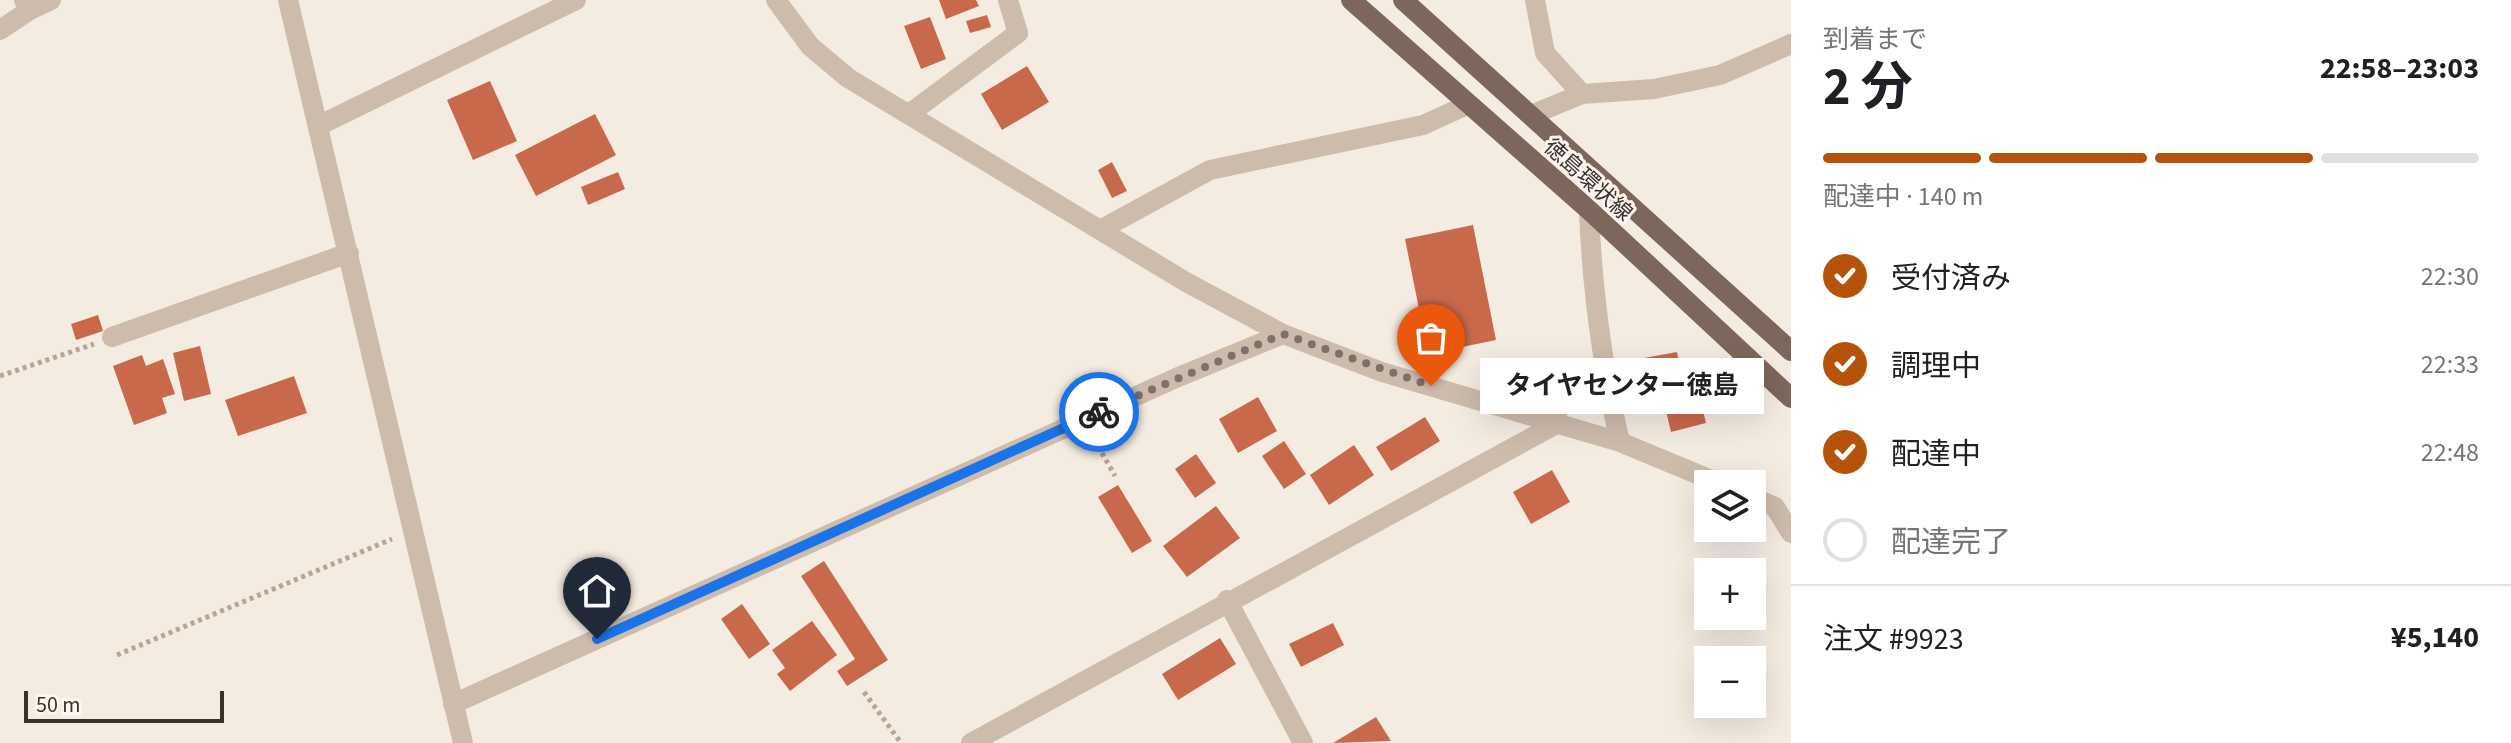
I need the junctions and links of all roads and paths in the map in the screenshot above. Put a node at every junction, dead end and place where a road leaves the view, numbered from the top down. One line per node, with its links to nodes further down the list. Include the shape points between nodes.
1 (51, 0): 9 (street)
2 (288, 0): 16 (street)
3 (576, 0): 16 (street)
4 (776, 0): 14 (street, via 810,46 848,78)
5 (1008, 0): 14 (street, via 1018,33)
6 (1351, 0): 13 (main road, 徳島環状線)
7 (1403, 0): 15 (main road, 徳島環状線)
8 (1535, 0): 12 (street, via 1545,53)
9 (27, 5): 10 (street)
10 (0, 30)
11 (1791, 44): 12 (street, via 1720,75 1654,89)
12 (1582, 94): 15 (street)
13 (1467, 105): 17 (main road, 徳島環状線); 18 (street, via 1423,125 1210,170)
14 (909, 114): 18 (street)
15 (1531, 115): 22 (main road, 徳島環状線)
16 (320, 125): 19 (street)
17 (1589, 210): 24 (main road, 徳島環状線); 27 (street, via 1604,372)
18 (1100, 230): 20 (street)
19 (349, 253): 21 (street); 31 (street)
20 (1283, 334): 25 (street); 26 (street, via 1382,372)
21 (112, 337): 23 (path)
22 (1791, 351)
23 (0, 376)
24 (1791, 398)
25 (1083, 420): 29 (path); 36 (street)
26 (1560, 422): 27 (street); 33 (street, via 1449,486)
27 (1620, 442): 28 (street)
28 (1694, 473)
29 (1115, 476)
30 (1766, 503): 32 (street, via 1775,507)
31 (413, 530): 34 (path); 36 (street)
32 (1791, 533)
33 (1227, 600): 39 (street); 40 (street)
34 (117, 655)
35 (864, 692): 38 (path)
36 (453, 704): 37 (street)
37 (463, 743)
38 (901, 743)
39 (971, 743)
40 (1303, 743)

